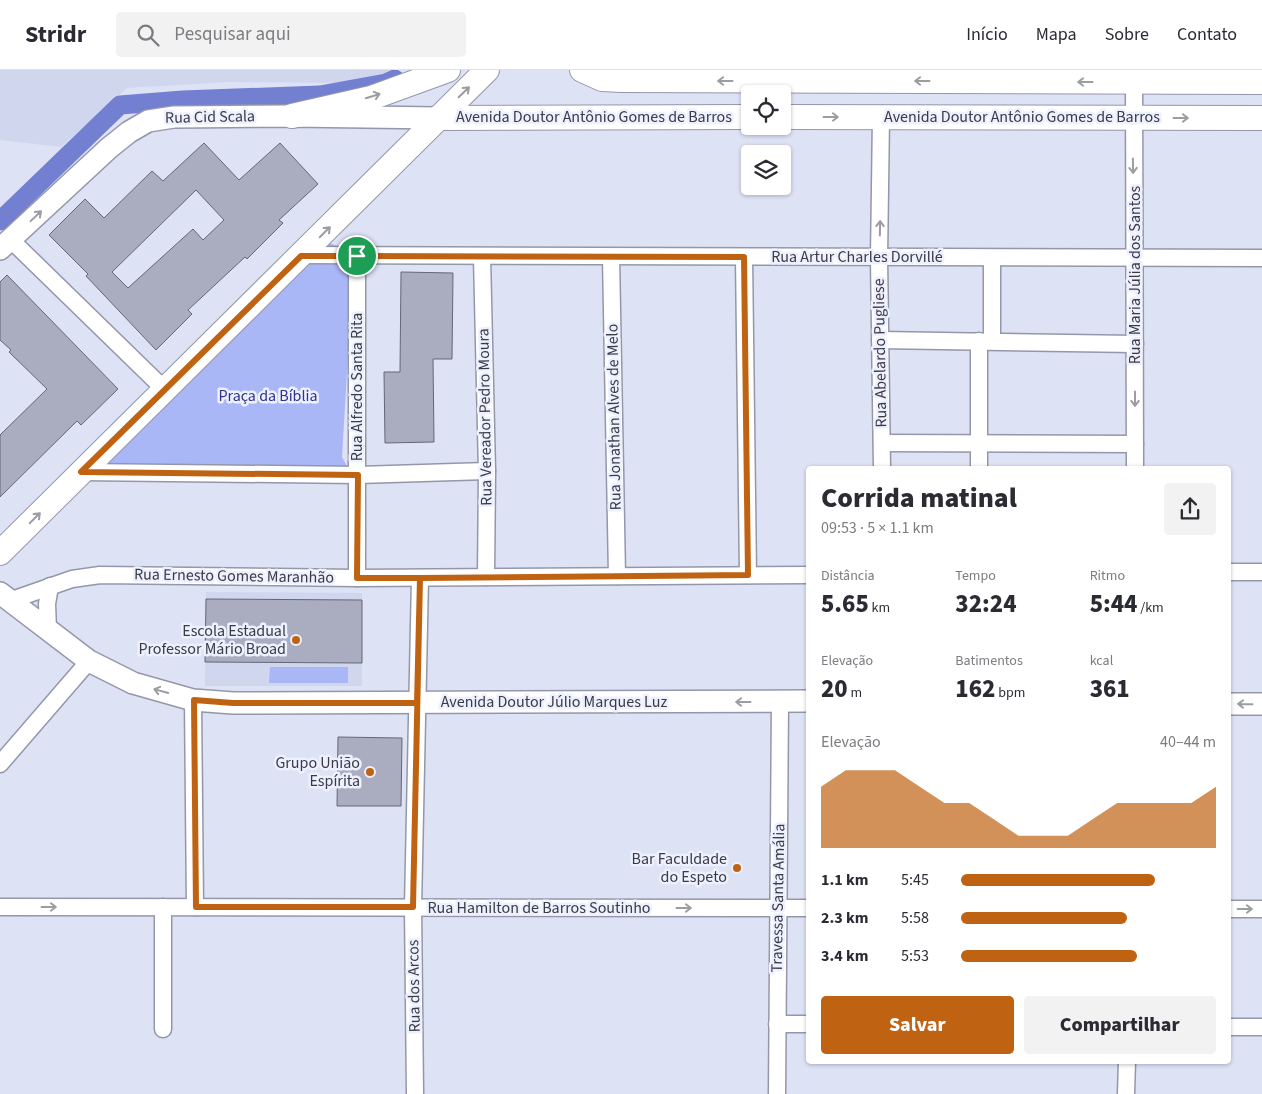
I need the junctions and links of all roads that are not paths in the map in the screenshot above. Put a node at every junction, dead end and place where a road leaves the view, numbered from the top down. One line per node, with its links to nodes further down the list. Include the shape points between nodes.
1 (448, 70): 7 (main road, one-way to 1, via 371,98)
2 (487, 70): 12 (main road, one-way to 2)
3 (582, 70): 5 (main road, via 602,79)
4 (1133, 76): 5 (main road, one-way to 5); 6 (main road); 13 (street, Rua Maria Júlia dos Santos)
5 (621, 80): 8 (main road)
6 (1262, 82)
7 (292, 116): 12 (street, Rua Cid Scala); 15 (street, Rua Cid Scala, one-way to 7, via 109,148 148,121 174,117)
8 (622, 116): 9 (main road, Avenida Doutor Antônio Gomes de Barros); 12 (main road, Avenida Doutor Antônio Gomes de Barros)
9 (741, 117)
10 (791, 117): 11 (main road, Avenida Doutor Antônio Gomes de Barros, one-way to 11)
11 (881, 117): 13 (main road, Avenida Doutor Antônio Gomes de Barros); 21 (street, Rua Abelardo Pugliese, one-way to 11)
12 (438, 118): 16 (main road, one-way to 12)
13 (1132, 118): 14 (main road, Avenida Doutor Antônio Gomes de Barros, one-way to 14); 23 (street, Rua Maria Júlia dos Santos, one-way to 23)
14 (1262, 118)
15 (5, 244): 28 (street)
16 (301, 256): 17 (street, Rua Artur Charles Dorvillé); 28 (main road)
17 (357, 256): 18 (street, Rua Artur Charles Dorvillé); 37 (street, Rua Alfredo Santa Rita)
18 (482, 257): 19 (street, Rua Artur Charles Dorvillé); 35 (street, Rua Vereador Pedro Moura)
19 (611, 257): 20 (street, Rua Artur Charles Dorvillé); 43 (street, Rua Jonathan Alves de Melo)
20 (744, 257): 21 (street, Rua Artur Charles Dorvillé); 41 (street)
21 (879, 258): 22 (street, Rua Artur Charles Dorvillé); 25 (street, Rua Abelardo Pugliese)
22 (992, 258): 23 (street, Rua Artur Charles Dorvillé); 26 (street)
23 (1135, 258): 24 (street, Rua Artur Charles Dorvillé); 27 (street, Rua Maria Júlia dos Santos)
24 (1262, 258)
25 (880, 340): 26 (street); 29 (street, Rua Abelardo Pugliese)
26 (986, 342): 27 (street); 30 (street)
27 (1135, 344): 31 (street, Rua Maria Júlia dos Santos, one-way to 31)
28 (164, 389): 36 (main road)
29 (882, 443): 30 (street); 32 (street, Rua Abelardo Pugliese)
30 (980, 443): 31 (street); 33 (street)
31 (1135, 444): 34 (street, Rua Maria Júlia dos Santos)
32 (882, 466)
33 (979, 466)
34 (1135, 466)
35 (487, 471): 37 (street); 44 (street, Rua Vereador Pedro Moura)
36 (81, 472): 37 (street); 38 (main road, one-way to 36)
37 (358, 475): 45 (street, Rua Alfredo Santa Rita)
38 (0, 553)
39 (1231, 572): 40 (street)
40 (1262, 572)
41 (748, 575): 42 (street, Rua Ernesto Gomes Maranhão); 43 (street, Rua Ernesto Gomes Maranhão)
42 (806, 575)
43 (617, 576): 44 (street, Rua Ernesto Gomes Maranhão)
44 (486, 577): 46 (street, Rua Ernesto Gomes Maranhão)
45 (357, 578): 46 (street, Rua Ernesto Gomes Maranhão); 47 (street, Rua Ernesto Gomes Maranhão, via 100,575)
46 (420, 578): 54 (street, Rua dos Arcos)
47 (50, 586): 48 (street, Rua Ernesto Gomes Maranhão); 49 (street)
48 (4, 597): 49 (street, Avenida Doutor Júlio Marques Luz)
49 (48, 630): 50 (street, Avenida Doutor Júlio Marques Luz)
50 (89, 661): 51 (street, Avenida Doutor Júlio Marques Luz, one-way to 50, via 133,684); 57 (street)
51 (194, 700): 54 (street, Avenida Doutor Júlio Marques Luz); 60 (street)
52 (780, 701): 53 (street, Avenida Doutor Júlio Marques Luz); 54 (street, Avenida Doutor Júlio Marques Luz, one-way to 54); 62 (street, Travessa Santa Amália)
53 (806, 702)
54 (417, 703): 61 (street, Rua dos Arcos)
55 (1231, 704): 56 (street, one-way to 55)
56 (1262, 704)
57 (0, 764)
58 (0, 907): 59 (street, Rua Hamilton de Barros Soutinho, one-way to 59)
59 (163, 907): 60 (street, Rua Hamilton de Barros Soutinho); 70 (street)
60 (196, 907): 61 (street, Rua Hamilton de Barros Soutinho)
61 (413, 907): 62 (street, Rua Hamilton de Barros Soutinho, one-way to 62); 72 (street, Rua dos Arcos)
62 (779, 908): 63 (street, Rua Hamilton de Barros Soutinho); 66 (street, Travessa Santa Amália)
63 (806, 908)
64 (1231, 909): 65 (street, one-way to 65)
65 (1262, 909)
66 (776, 1024): 67 (street); 73 (street, Travessa Santa Amália)
67 (806, 1024)
68 (1231, 1027): 69 (street)
69 (1262, 1027)
70 (163, 1029)
71 (1127, 1064): 74 (street)
72 (415, 1094)
73 (777, 1094)
74 (1126, 1094)

